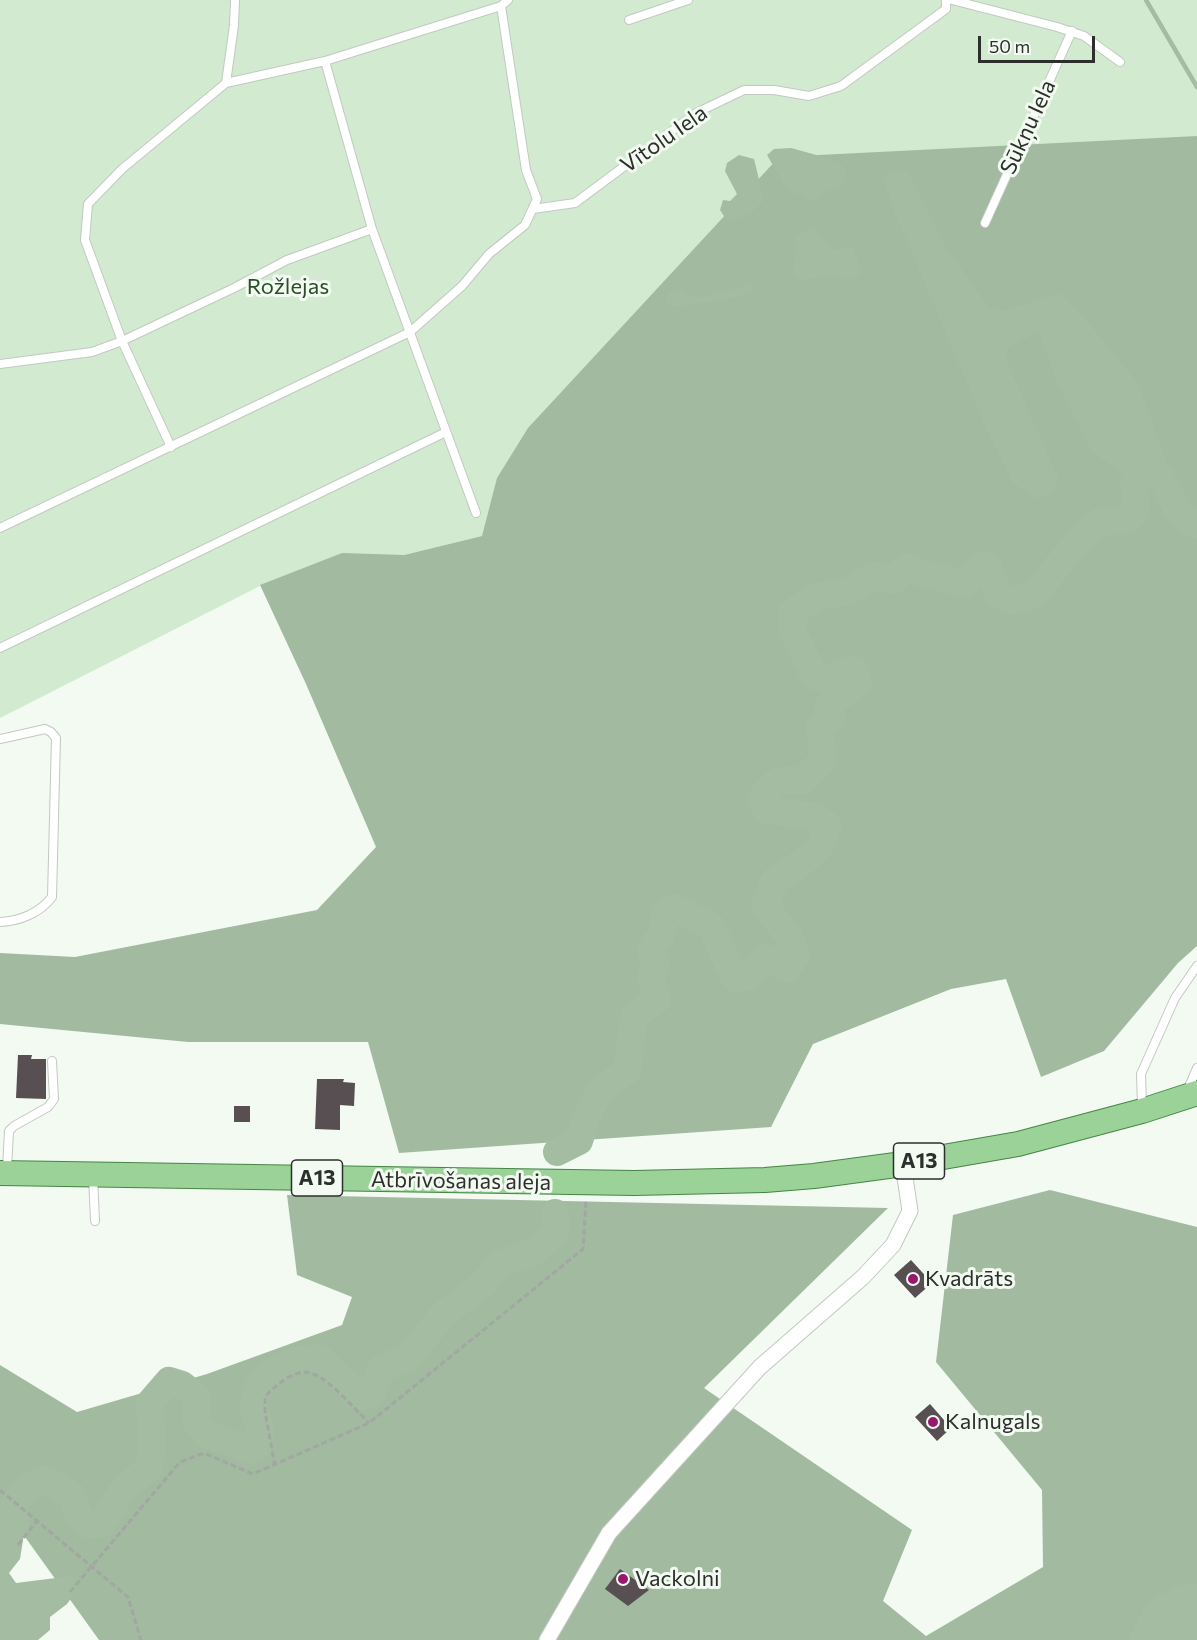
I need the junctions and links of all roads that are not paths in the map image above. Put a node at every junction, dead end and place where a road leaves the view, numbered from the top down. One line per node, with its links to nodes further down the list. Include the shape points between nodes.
1 (234, 0): 11 (lane)
2 (508, 0): 6 (lane)
3 (688, 0): 7 (lane)
4 (946, 0): 12 (lane, Vītolu Iela, via 946,9 841,86 809,96 744,90 696,113 575,202)
5 (952, 0): 8 (lane)
6 (501, 6): 9 (lane); 12 (lane, via 526,170 537,199)
7 (629, 20)
8 (1072, 32): 10 (lane); 13 (lane, Sūkņu Iela)
9 (325, 61): 11 (lane); 14 (lane)
10 (1120, 62)
11 (226, 83): 16 (lane, via 122,169 88,204 85,240)
12 (532, 209): 15 (lane, via 525,225 489,254 462,286)
13 (985, 223)
14 (372, 230): 15 (lane); 16 (lane, via 287,260)
15 (410, 332): 18 (lane); 19 (lane)
16 (122, 341): 17 (lane, via 92,352); 19 (lane)
17 (0, 364)
18 (446, 432): 20 (lane); 22 (lane)
19 (171, 447): 21 (lane)
20 (476, 513)
21 (0, 528)
22 (0, 648)
23 (0, 739): 24 (lane, via 45,729 56,738 52,897 32,914 13,922)
24 (0, 922)
25 (1197, 966): 29 (lane, via 1174,998 1141,1074)
26 (52, 1061): 31 (lane, via 54,1099 48,1107 9,1131)
27 (1197, 1068): 28 (lane)
28 (1191, 1095): 29 (main road, A13)
29 (1142, 1111): 30 (main road, A13, via 1018,1144)
30 (903, 1164): 32 (main road, Atbrīvošanas aleja / A13, via 765,1180 634,1183); 34 (street, via 910,1211 893,1245 863,1277 760,1367 609,1533)
31 (4, 1173): 32 (main road, Atbrīvošanas aleja / A13)
32 (93, 1175): 33 (lane)
33 (94, 1221)
34 (548, 1640)

